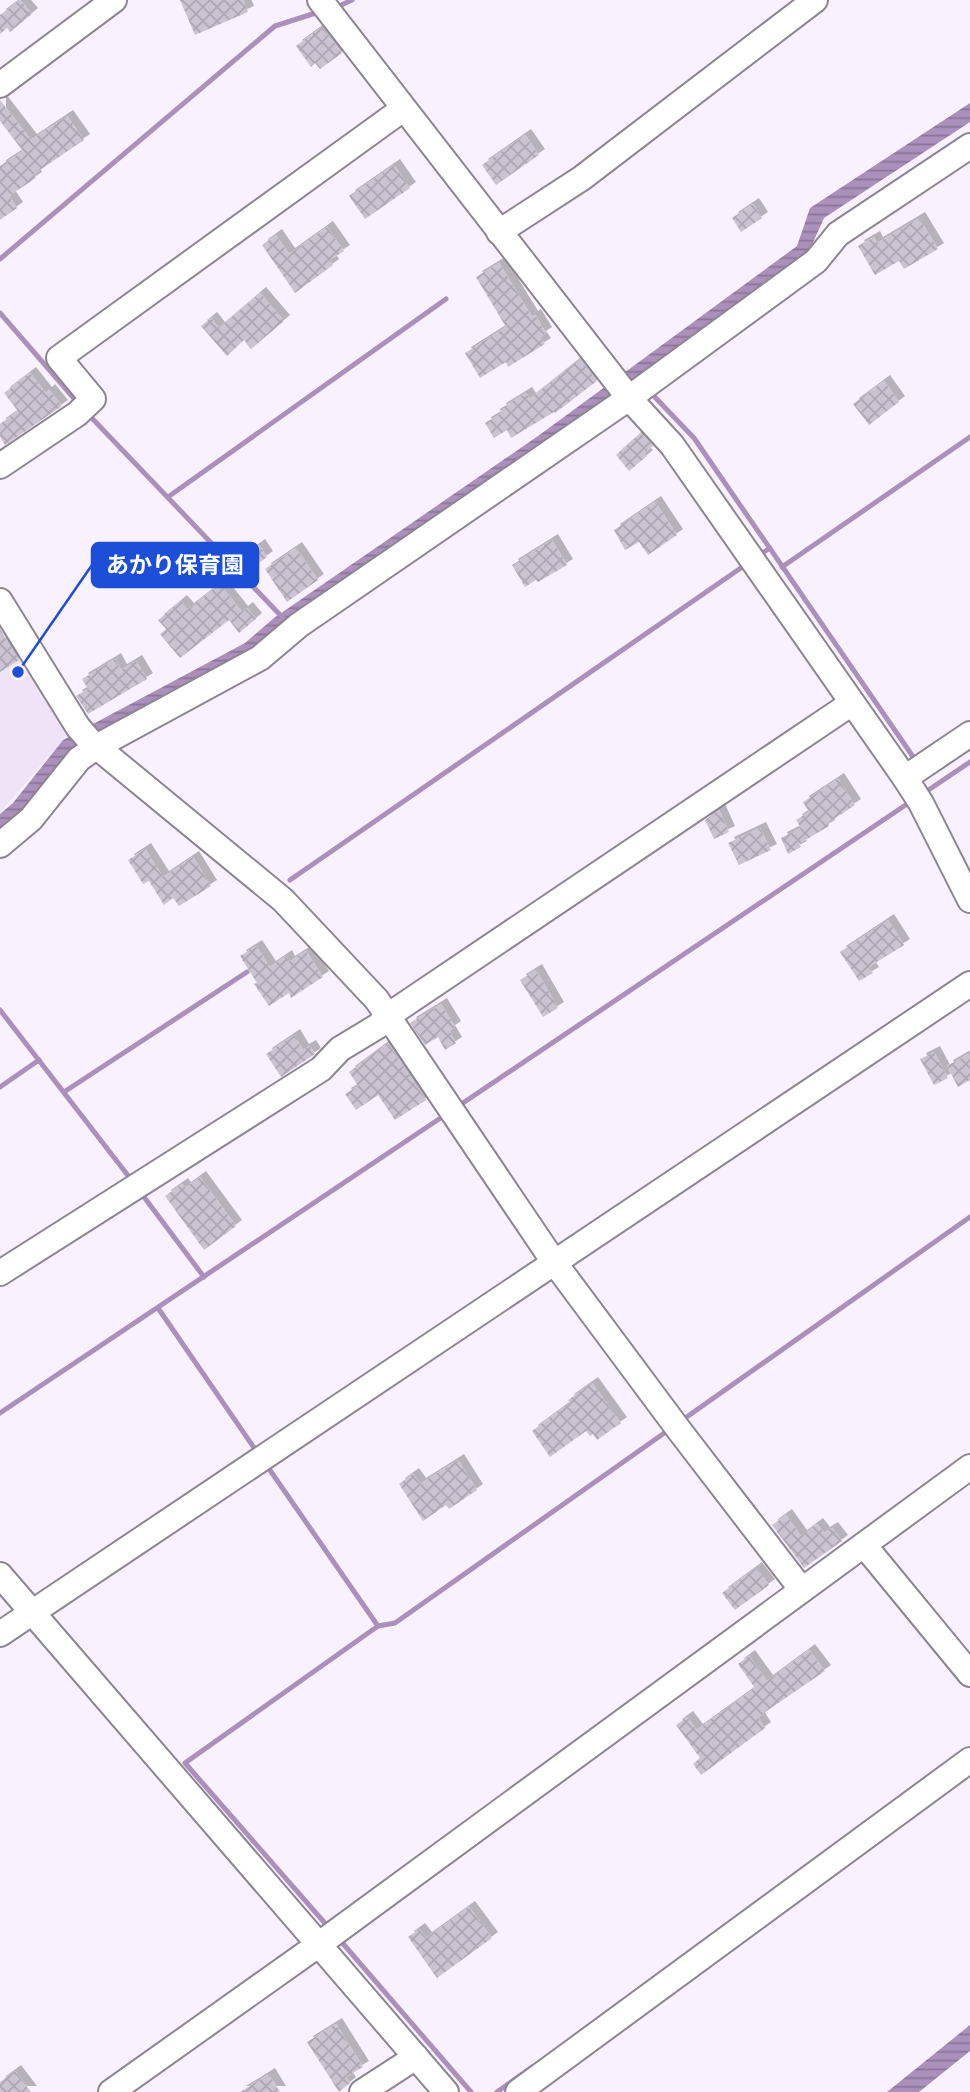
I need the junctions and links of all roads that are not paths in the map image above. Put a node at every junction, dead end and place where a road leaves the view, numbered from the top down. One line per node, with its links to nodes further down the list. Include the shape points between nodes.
1 (114, 0): 4 (street)
2 (815, 0): 7 (street, via 582,178)
3 (325, 7): 5 (street)
4 (0, 85)
5 (403, 109): 7 (street); 9 (street, via 60,358 93,399)
6 (970, 146): 8 (street, via 838,234 816,261)
7 (499, 232): 8 (street)
8 (632, 388): 11 (street); 13 (street, via 299,625 260,658)
9 (0, 466)
10 (0, 601): 13 (street)
11 (852, 703): 14 (street); 18 (street)
12 (970, 734): 14 (street)
13 (88, 739): 15 (street, via 79,759 31,819); 18 (street, via 283,900)
14 (916, 782): 16 (street)
15 (0, 845)
16 (970, 900)
17 (970, 984): 19 (street)
18 (389, 1015): 19 (street); 20 (street, via 340,1049 321,1069)
19 (554, 1262): 24 (street); 25 (street)
20 (0, 1273)
21 (970, 1467): 22 (street)
22 (864, 1545): 24 (street); 27 (street)
23 (0, 1575): 25 (street)
24 (802, 1590): 29 (street)
25 (31, 1613): 26 (street); 29 (street)
26 (0, 1634)
27 (970, 1674)
28 (970, 1760): 34 (street)
29 (329, 1937): 30 (street); 31 (street)
30 (416, 2057): 32 (street); 33 (street)
31 (111, 2092)
32 (362, 2092)
33 (446, 2092)
34 (518, 2092)

